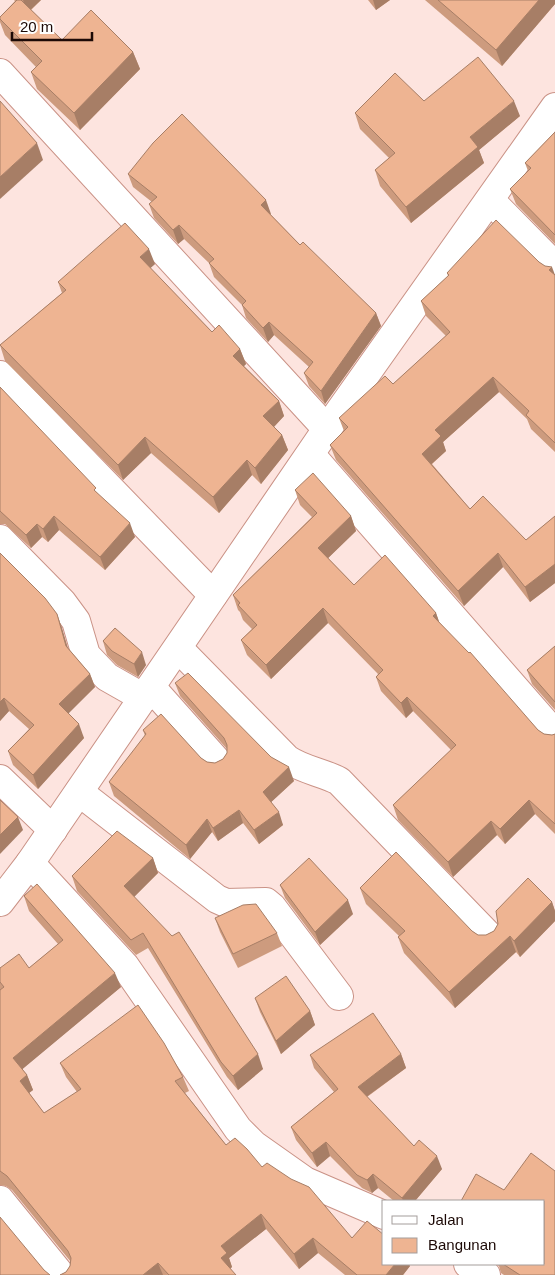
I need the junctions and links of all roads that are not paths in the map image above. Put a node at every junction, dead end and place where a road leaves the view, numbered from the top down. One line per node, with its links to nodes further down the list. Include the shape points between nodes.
1 (0, 74): 6 (street)
2 (555, 107): 3 (street)
3 (490, 200): 4 (street); 6 (street)
4 (555, 266)
5 (0, 375): 9 (street)
6 (328, 429): 7 (street)
7 (311, 455): 9 (street); 12 (street)
8 (0, 539): 11 (street, via 62,602 76,621 86,655 107,677)
9 (213, 595): 10 (street)
10 (178, 648): 11 (street); 19 (street, via 287,759 300,768 327,774 339,781)
11 (148, 692): 13 (street); 15 (street)
12 (555, 734)
13 (217, 761)
14 (0, 778): 16 (street)
15 (78, 792): 16 (street); 20 (street, via 217,899 226,904 266,902)
16 (53, 830): 17 (street)
17 (30, 863): 18 (street); 22 (street, via 124,966 227,1116 254,1145 305,1181)
18 (0, 901)
19 (489, 936)
20 (339, 996)
21 (0, 1200): 24 (street)
22 (382, 1214)
23 (470, 1265): 25 (street)
24 (62, 1275)
25 (486, 1275)

